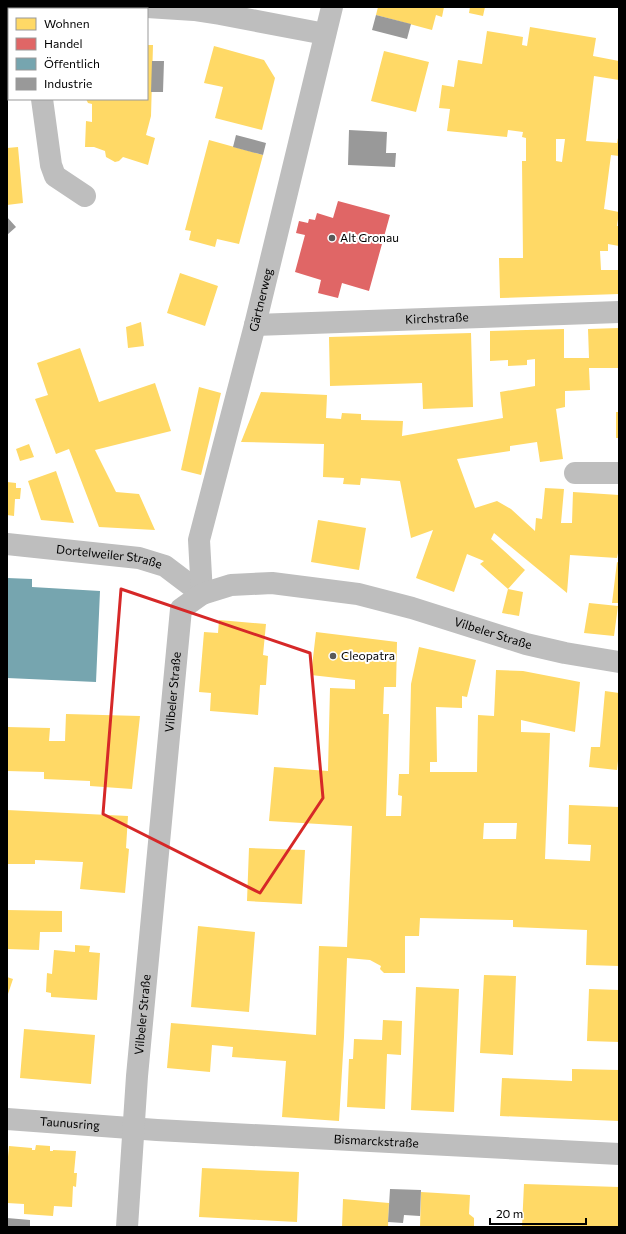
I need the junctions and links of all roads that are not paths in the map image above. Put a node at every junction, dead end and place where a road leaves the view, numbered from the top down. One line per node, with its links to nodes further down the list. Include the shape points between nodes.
1 (147, 7): 3 (street, via 194,10)
2 (332, 7): 3 (street, Gärtnerweg)
3 (325, 34): 7 (street, Gärtnerweg)
4 (42, 100): 5 (street, via 51,165 55,176)
5 (85, 196)
6 (619, 312): 7 (street, Kirchstraße)
7 (255, 325): 11 (street, Gärtnerweg, via 199,540)
8 (575, 473): 9 (street)
9 (619, 473)
10 (7, 544): 11 (street, Dortelweiler Straße, via 139,558 165,566)
11 (202, 594): 12 (street, Vilbeler Straße, via 232,585 272,583 358,594 526,644); 14 (street, Vilbeler Straße, via 181,609)
12 (619, 662)
13 (7, 1118): 14 (street, Taunusring)
14 (133, 1128): 15 (street, Bismarckstraße); 16 (street, Vilbeler Straße)
15 (619, 1154)
16 (127, 1227)

